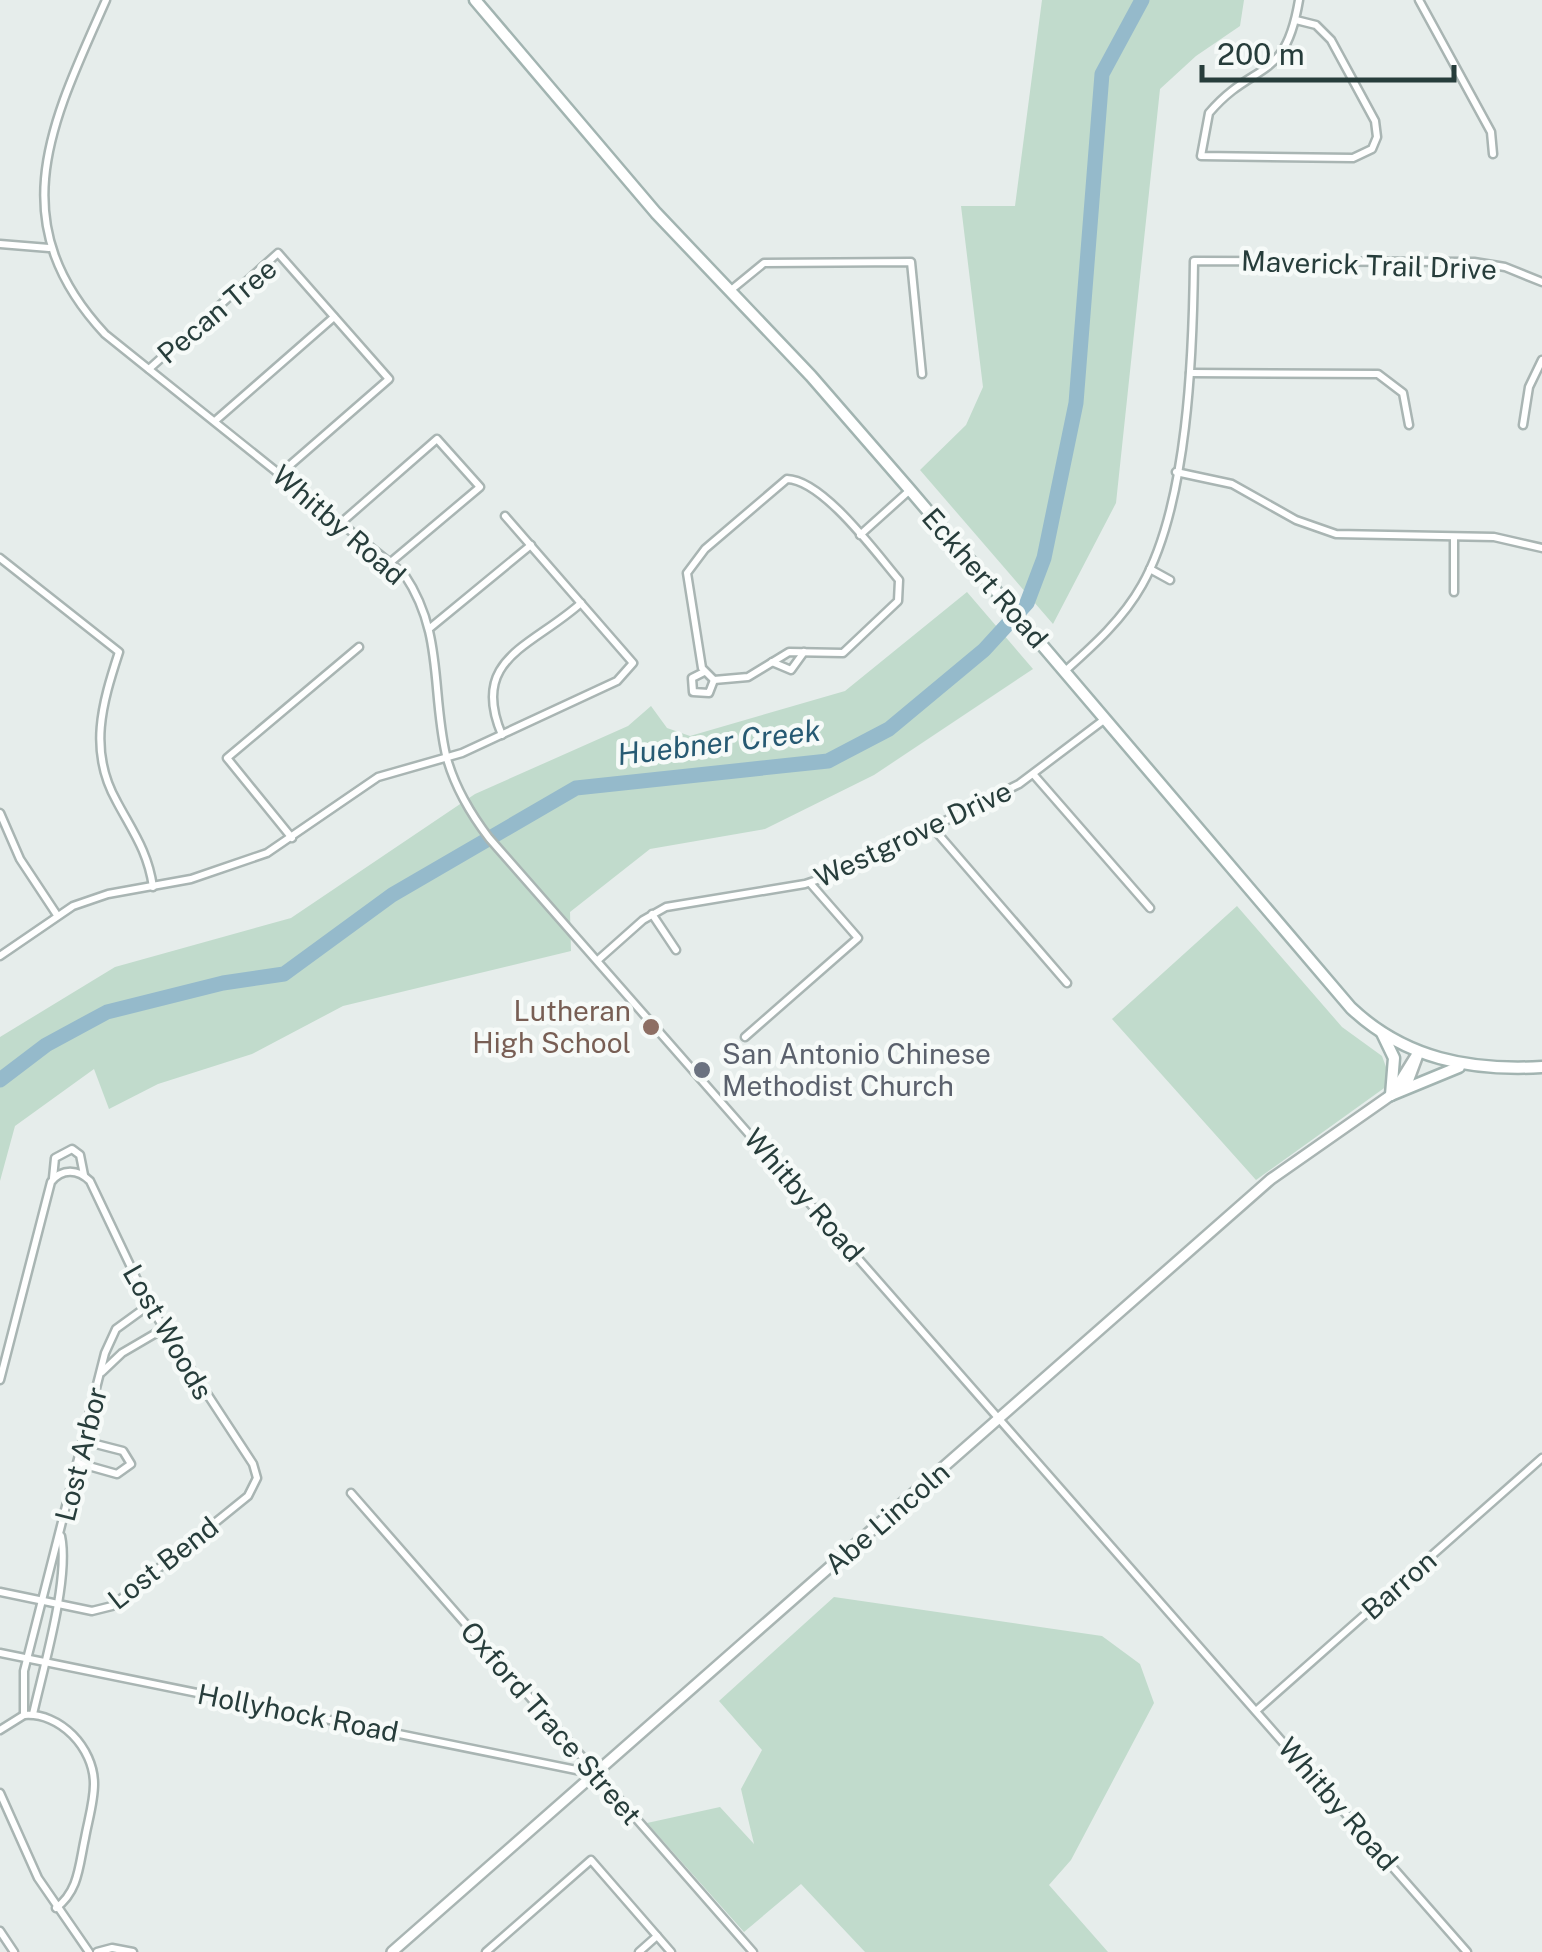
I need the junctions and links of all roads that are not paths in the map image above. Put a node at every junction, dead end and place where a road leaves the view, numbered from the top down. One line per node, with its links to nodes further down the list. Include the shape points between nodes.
1 (106, 0): 8 (street, Whitby Road, via 46,137 38,184)
2 (476, 0): 10 (main road, Eckhert Road, via 656,213)
3 (1300, 0): 5 (street)
4 (1419, 0): 6 (street, via 1490,132)
5 (1296, 20): 5 (street, via 1284,53 1209,113 1201,156 1352,158 1375,144 1375,122 1331,40 1316,25)
6 (1492, 154)
7 (0, 244): 8 (street)
8 (49, 248): 13 (street, Whitby Road, via 85,314)
9 (1542, 282): 14 (street, Maverick Trail Drive, via 1474,262 1194,261)
10 (731, 290): 15 (street, via 756,267 774,262 910,262); 21 (main road, Eckhert Road)
11 (334, 316): 13 (street, Pecan Tree, via 278,253); 16 (street); 20 (street, Pecan Tree, via 389,379)
12 (1542, 360): 17 (street)
13 (149, 368): 16 (street, Whitby Road)
14 (1190, 373): 18 (street, via 1378,374 1403,393); 19 (street)
15 (922, 374)
16 (215, 421): 20 (street, Whitby Road)
17 (1523, 424)
18 (1409, 425)
19 (1176, 472): 25 (street, via 1232,484 1336,534); 30 (street)
20 (281, 474): 23 (street, Whitby Road)
21 (910, 490): 24 (street); 38 (main road, Eckhert Road)
22 (505, 516): 26 (street)
23 (342, 522): 29 (street, Whitby Road); 29 (street, via 437,439 480,487)
24 (860, 535): 36 (street, via 899,580 898,601 842,653); 39 (street, via 820,494 792,479 705,549 685,582)
25 (1454, 538): 27 (street, via 1509,538); 32 (street)
26 (531, 545): 33 (street); 34 (street)
27 (1542, 548)
28 (0, 558): 49 (street, via 119,652 100,713 100,755 106,782 144,846)
29 (392, 561): 34 (street, Whitby Road, via 418,596)
30 (1150, 569): 31 (street); 38 (street, via 1114,624)
31 (1170, 580)
32 (1454, 592)
33 (581, 603): 42 (street, via 496,674 490,696); 42 (street, via 633,664 609,688)
34 (430, 628): 43 (street, Whitby Road)
35 (359, 647): 47 (street, via 227,758)
36 (804, 652): 37 (street); 37 (street, via 791,670)
37 (772, 662): 40 (street, via 742,680)
38 (1066, 671): 41 (main road, Eckhert Road)
39 (704, 672): 40 (street); 40 (street, via 692,678 693,692 703,696)
40 (714, 680)
41 (1106, 718): 44 (street, Westgrove Drive); 57 (main road, Eckhert Road, via 1340,996)
42 (502, 735): 43 (street)
43 (446, 755): 47 (street, via 378,777); 55 (street, Whitby Road, via 470,810)
44 (1034, 775): 46 (street, Westgrove Drive); 50 (street)
45 (0, 813): 52 (street)
46 (934, 828): 48 (street, Westgrove Drive); 56 (street)
47 (292, 838): 49 (street, via 244,862)
48 (810, 883): 51 (street, Westgrove Drive); 58 (street, via 858,938)
49 (153, 887): 52 (street, via 108,894)
50 (1150, 908)
51 (652, 914): 53 (street); 55 (street, Westgrove Drive)
52 (57, 915): 54 (street)
53 (676, 950)
54 (0, 956)
55 (598, 960): 69 (street, Whitby Road)
56 (1067, 983)
57 (1382, 1032): 59 (main road, Eckhert Road); 62 (main road, via 1394,1058)
58 (744, 1037)
59 (1419, 1052): 60 (main road, Eckhert Road); 62 (street, Abe Lincoln)
60 (1463, 1066): 61 (main road, Eckhert Road); 62 (main road)
61 (1542, 1067)
62 (1391, 1095): 69 (street, Abe Lincoln, via 1271,1179)
63 (84, 1175): 64 (street, via 68,1171); 64 (street, Lost Woods, via 80,1154 66,1150 52,1166); 65 (street, Lost Woods)
64 (53, 1178): 68 (street)
65 (149, 1305): 66 (street, Lost Woods); 67 (street, Lost Arbor, via 116,1328)
66 (163, 1329): 67 (street, Lost Arbor); 73 (street, Lost Woods, via 253,1464)
67 (101, 1373): 70 (street, Lost Arbor)
68 (0, 1380)
69 (1000, 1419): 84 (street, Whitby Road); 88 (street, Abe Lincoln)
70 (84, 1442): 72 (street, Lost Arbor); 72 (street, via 123,1451 131,1464 117,1474)
71 (1542, 1458): 84 (street, Barron)
72 (78, 1463): 75 (street, Lost Arbor)
73 (255, 1484): 78 (street, Lost Bend, via 112,1606 92,1612)
74 (351, 1493): 88 (street, Oxford Trace Street)
75 (61, 1535): 77 (street, Lost Arbor); 78 (street, Lost Arbor, via 66,1558)
76 (0, 1592): 77 (street, Lost Bend)
77 (42, 1601): 78 (street, Lost Bend); 80 (street, Lost Arbor)
78 (56, 1604): 81 (street, Lost Arbor)
79 (0, 1653): 80 (street, Hollyhock Road)
80 (28, 1659): 81 (street, Hollyhock Road); 82 (street, Lost Arbor)
81 (45, 1662): 83 (street, Lost Arbor); 88 (street, Hollyhock Road)
82 (23, 1692): 83 (street); 86 (street, Lost Arbor)
83 (38, 1695): 85 (street, Lost Arbor)
84 (1256, 1711): 101 (street, Whitby Road)
85 (33, 1714): 86 (street); 90 (street, via 72,1734 94,1782 75,1887)
86 (24, 1715): 87 (street)
87 (2, 1724)
88 (596, 1774): 96 (street, Abe Lincoln); 100 (street, Oxford Trace Street)
89 (0, 1793): 90 (street)
90 (56, 1908): 94 (street)
91 (0, 1931): 93 (street)
92 (657, 1936): 97 (street, via 591,1860); 98 (street); 99 (street)
93 (14, 1952)
94 (93, 1952): 95 (street)
95 (133, 1952)
96 (392, 1952)
97 (486, 1952)
98 (639, 1952)
99 (671, 1952)
100 (752, 1952)
101 (1467, 1952)

